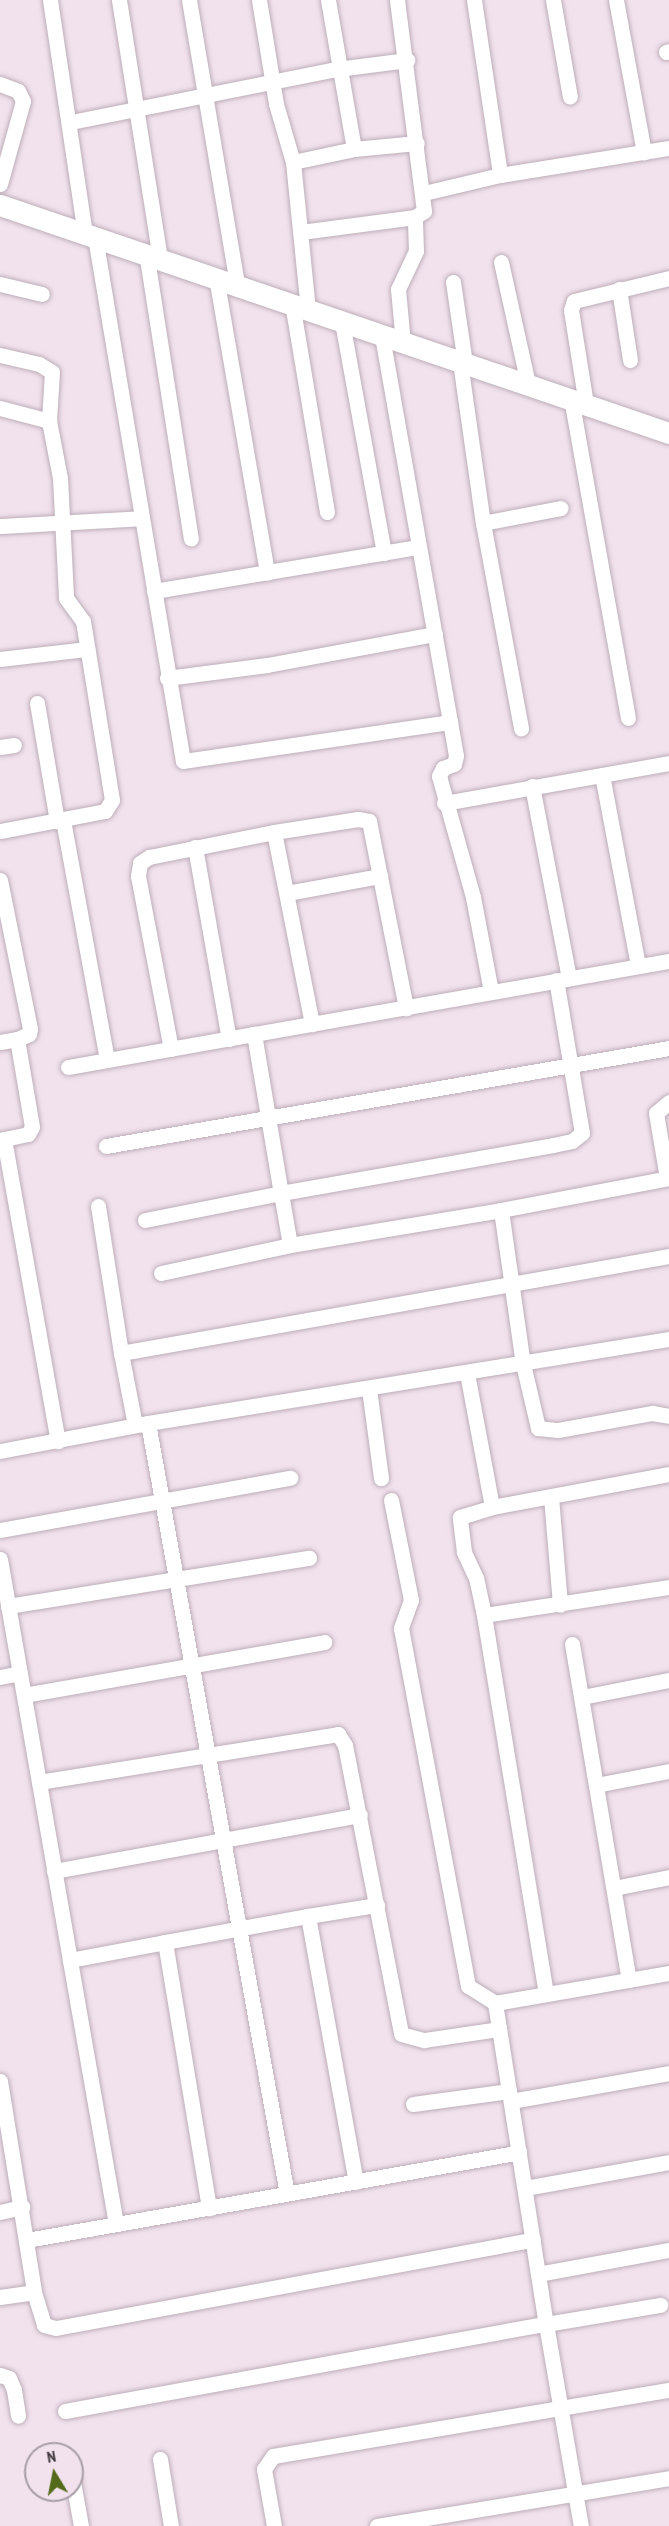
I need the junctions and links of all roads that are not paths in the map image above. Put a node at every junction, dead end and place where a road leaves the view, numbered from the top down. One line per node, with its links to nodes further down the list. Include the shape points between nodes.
1 (50, 0): 17 (street)
2 (119, 0): 16 (street)
3 (189, 0): 14 (street)
4 (259, 0): 12 (street)
5 (328, 0): 11 (street)
6 (397, 0): 10 (street)
7 (474, 0): 23 (street)
8 (553, 0): 15 (street)
9 (616, 0): 21 (street)
10 (406, 60): 11 (street); 18 (street)
11 (337, 69): 12 (street); 20 (street)
12 (272, 81): 14 (street); 22 (street)
13 (0, 84): 24 (street, via 18,91 23,101)
14 (204, 95): 16 (street); 35 (street)
15 (570, 97)
16 (137, 106): 17 (street); 30 (street)
17 (71, 122): 29 (street)
18 (417, 143): 20 (street); 25 (street)
19 (669, 148): 21 (street)
20 (354, 149): 22 (street)
21 (644, 152): 23 (street)
22 (293, 162): 28 (street)
23 (500, 175): 25 (street)
24 (0, 184)
25 (424, 193): 27 (street, via 426,207)
26 (0, 206): 29 (street)
27 (415, 217): 28 (street); 42 (street, via 416,251 398,289)
28 (301, 232): 39 (street)
29 (90, 236): 30 (street); 53 (street)
30 (153, 255): 32 (street); 57 (street)
31 (501, 262): 46 (street)
32 (216, 277): 35 (street); 60 (street)
33 (669, 278): 37 (street)
34 (453, 282): 45 (street)
35 (237, 283): 39 (street)
36 (0, 284): 38 (street)
37 (619, 289): 44 (street); 47 (street, via 577,298 572,305)
38 (42, 294)
39 (300, 306): 40 (street); 52 (street)
40 (342, 322): 41 (street); 59 (street)
41 (382, 336): 42 (street); 58 (street)
42 (403, 344): 45 (street)
43 (0, 355): 49 (street, via 39,364 52,372)
44 (630, 360)
45 (462, 363): 46 (street); 55 (street)
46 (528, 384): 47 (street)
47 (578, 401): 50 (street); 67 (street)
48 (0, 408): 49 (street)
49 (50, 421): 54 (street, via 60,478)
50 (669, 433)
51 (561, 508): 55 (street)
52 (327, 512)
53 (142, 518): 54 (street); 61 (street)
54 (60, 523): 56 (street); 63 (street, via 66,598 81,616)
55 (483, 523): 69 (street)
56 (0, 526)
57 (191, 538)
58 (418, 547): 59 (street); 62 (street)
59 (384, 553): 60 (street)
60 (267, 573): 61 (street)
61 (154, 591): 65 (street)
62 (435, 634): 65 (street); 68 (street)
63 (87, 649): 64 (street); 74 (street, via 112,800 105,811)
64 (0, 659)
65 (167, 678): 68 (street, via 179,752 187,763)
66 (37, 703): 74 (street)
67 (628, 718)
68 (450, 722): 73 (street, via 456,756 454,764 440,772)
69 (521, 729)
70 (669, 763): 71 (street)
71 (602, 775): 72 (street); 82 (street)
72 (532, 786): 73 (street); 83 (street)
73 (444, 803): 84 (street, via 473,897)
74 (60, 821): 75 (street); 93 (street)
75 (0, 831)
76 (274, 832): 77 (street); 78 (street, via 358,819 369,821); 80 (street)
77 (195, 847): 89 (street); 92 (street, via 148,857 138,869)
78 (380, 876): 80 (street); 85 (street)
79 (0, 880): 88 (street, via 30,1029 29,1034)
80 (287, 893): 86 (street)
81 (669, 961): 82 (street)
82 (638, 966): 83 (street)
83 (562, 979): 84 (street); 95 (street)
84 (491, 991): 85 (street)
85 (406, 1008): 86 (street)
86 (312, 1024): 87 (street)
87 (254, 1034): 89 (street); 97 (street)
88 (17, 1039): 90 (street); 98 (street, via 32,1127 28,1134)
89 (229, 1039): 92 (street)
90 (0, 1042)
91 (669, 1048): 95 (street)
92 (171, 1049): 93 (street)
93 (107, 1060): 94 (street)
94 (68, 1067)
95 (572, 1067): 97 (street); 101 (street, via 582,1133 572,1141)
96 (669, 1102): 100 (street, via 656,1113)
97 (268, 1116): 99 (street); 101 (street)
98 (2, 1139): 116 (street)
99 (106, 1146)
100 (668, 1178): 103 (street)
101 (281, 1193): 104 (street); 105 (street)
102 (98, 1206): 110 (street)
103 (501, 1210): 105 (street); 108 (street)
104 (145, 1220)
105 (290, 1245): 107 (street)
106 (669, 1256): 108 (street)
107 (161, 1273)
108 (511, 1284): 110 (street); 111 (street)
109 (669, 1339): 111 (street)
110 (121, 1353): 115 (street)
111 (523, 1364): 112 (street); 114 (street, via 535,1423 542,1431 652,1413)
112 (467, 1373): 113 (street); 124 (street)
113 (369, 1389): 115 (street); 120 (street)
114 (669, 1416)
115 (142, 1424): 116 (street); 123 (street)
116 (58, 1441): 117 (street)
117 (0, 1451)
118 (669, 1474): 121 (street)
119 (290, 1478): 123 (street)
120 (381, 1478)
121 (551, 1497): 124 (street); 131 (street)
122 (391, 1500): 159 (street, via 411,1600 401,1628 468,1986)
123 (162, 1501): 125 (street); 128 (street)
124 (492, 1507): 133 (street, via 466,1514 458,1521)
125 (0, 1530)
126 (309, 1558): 128 (street)
127 (0, 1559): 129 (street)
128 (176, 1579): 132 (street); 136 (street)
129 (2, 1587): 132 (street)
130 (669, 1587): 131 (street)
131 (560, 1605): 133 (street)
132 (8, 1606): 137 (street)
133 (484, 1616): 158 (street)
134 (324, 1642): 136 (street)
135 (572, 1644): 141 (street)
136 (191, 1665): 140 (street); 142 (street)
137 (20, 1673): 138 (street); 140 (street)
138 (0, 1677)
139 (669, 1680): 141 (street)
140 (24, 1695): 144 (street)
141 (582, 1697): 145 (street)
142 (208, 1755): 144 (street); 146 (street, via 338,1734 345,1745); 147 (street)
143 (669, 1771): 145 (street)
144 (39, 1782): 148 (street)
145 (596, 1785): 150 (street)
146 (360, 1815): 147 (street); 151 (street)
147 (223, 1839): 148 (street); 153 (street)
148 (54, 1871): 155 (street)
149 (669, 1877): 150 (street)
150 (614, 1888): 157 (street)
151 (377, 1905): 152 (street); 160 (street, via 401,2034 424,2040)
152 (308, 1916): 153 (street); 168 (street)
153 (239, 1929): 154 (street); 170 (street)
154 (165, 1942): 155 (street); 172 (street)
155 (70, 1960): 174 (street)
156 (669, 1973): 157 (street)
157 (629, 1980): 158 (street)
158 (546, 1994): 159 (street)
159 (495, 2003): 160 (street)
160 (499, 2029): 163 (street)
161 (669, 2073): 163 (street)
162 (0, 2081): 165 (street)
163 (510, 2096): 164 (street); 166 (street)
164 (413, 2104)
165 (4, 2124): 171 (street)
166 (519, 2152): 168 (street); 169 (street)
167 (669, 2162): 169 (street)
168 (357, 2181): 170 (street)
169 (525, 2188): 176 (street)
170 (287, 2194): 172 (street)
171 (22, 2207): 173 (street); 175 (street)
172 (209, 2208): 174 (street)
173 (0, 2212)
174 (116, 2224): 175 (street)
175 (27, 2240): 179 (street)
176 (533, 2240): 178 (street); 179 (street, via 56,2328 41,2321)
177 (669, 2250): 178 (street)
178 (538, 2274): 182 (street)
179 (34, 2292): 180 (street)
180 (0, 2296)
181 (660, 2305): 182 (street)
182 (546, 2324): 185 (street); 186 (street)
183 (0, 2374): 187 (street, via 9,2378)
184 (669, 2390): 185 (street)
185 (561, 2406): 190 (street); 194 (street, via 273,2456 264,2469)
186 (65, 2411)
187 (18, 2416)
188 (160, 2459): 193 (street)
189 (668, 2481): 190 (street)
190 (576, 2493): 195 (street); 196 (street)
191 (77, 2502): 192 (street)
192 (81, 2526)
193 (171, 2526)
194 (274, 2526)
195 (377, 2526)
196 (581, 2526)

